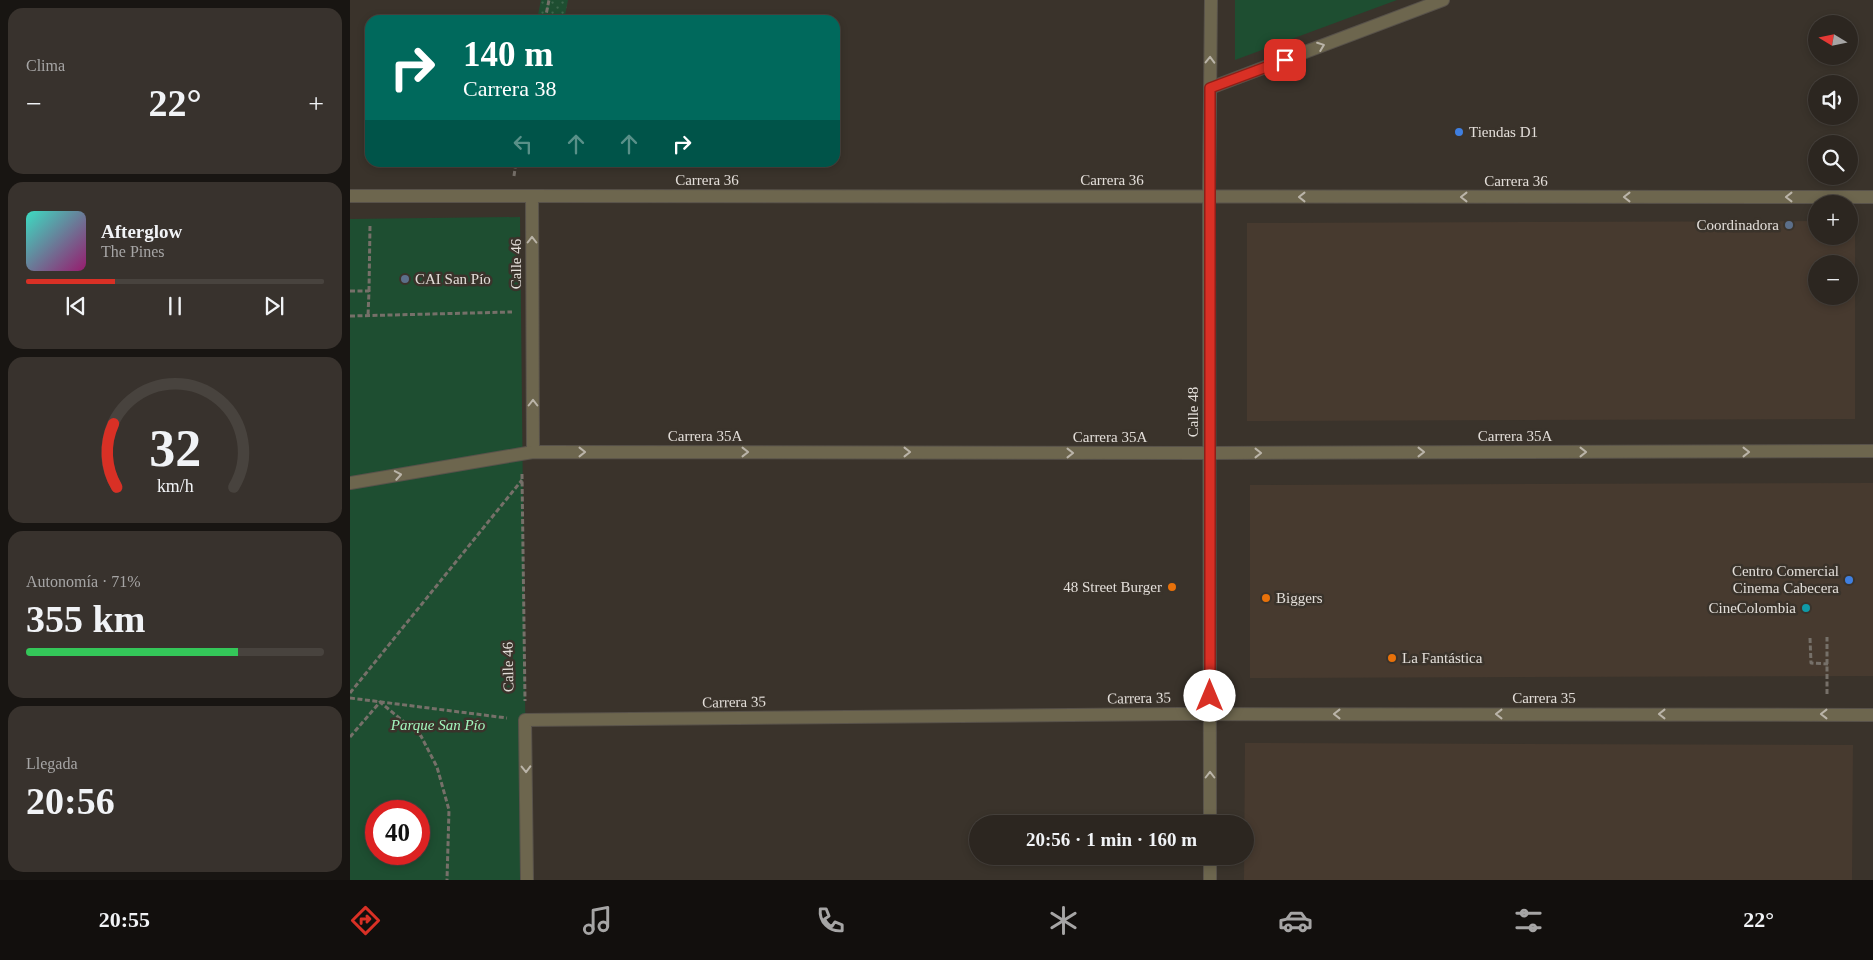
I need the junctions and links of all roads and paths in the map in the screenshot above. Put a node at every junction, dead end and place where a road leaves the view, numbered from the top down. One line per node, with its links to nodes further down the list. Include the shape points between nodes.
1 (549, 0): 4 (path)
2 (1211, 0): 5 (street, Calle 48, one-way to 2)
3 (1443, 0): 5 (street, one-way to 3)
4 (546, 15)
5 (1210, 88): 8 (street, Calle 48)
6 (350, 196): 7 (street, Carrera 36)
7 (532, 196): 8 (street, Carrera 36); 13 (street, Calle 46, one-way to 7)
8 (1209, 196): 9 (street, Carrera 36, one-way to 8); 18 (street, Calle 48)
9 (1873, 197)
10 (370, 225): 12 (path)
11 (350, 291): 12 (path)
12 (368, 291): 15 (path)
13 (532, 312): 15 (path); 17 (street, Calle 46, one-way to 13)
14 (350, 316): 15 (path)
15 (368, 316)
16 (1873, 451): 18 (street, Carrera 35A, one-way to 16)
17 (527, 453): 18 (street, Carrera 35A, one-way to 18); 19 (path, Calle 46); 20 (street, Carrera 35A, one-way to 17)
18 (1210, 453): 27 (street, Calle 48)
19 (522, 480): 24 (path); 30 (path, Calle 46)
20 (350, 483)
21 (1828, 637): 23 (path)
22 (1810, 638): 23 (path, via 1811,663)
23 (1828, 664): 28 (path)
24 (350, 693)
25 (350, 698): 26 (path)
26 (380, 702): 30 (path); 31 (path); 34 (path, via 421,736 437,767 449,810)
27 (1210, 714): 28 (street, Carrera 35, one-way to 27); 30 (street, Carrera 35); 32 (street, Calle 48, one-way to 27)
28 (1827, 714): 29 (street, Carrera 35)
29 (1873, 715)
30 (526, 720): 35 (street, one-way to 35)
31 (350, 737)
32 (1210, 815)
33 (1210, 865): 36 (street)
34 (447, 880)
35 (527, 880)
36 (1210, 880)

